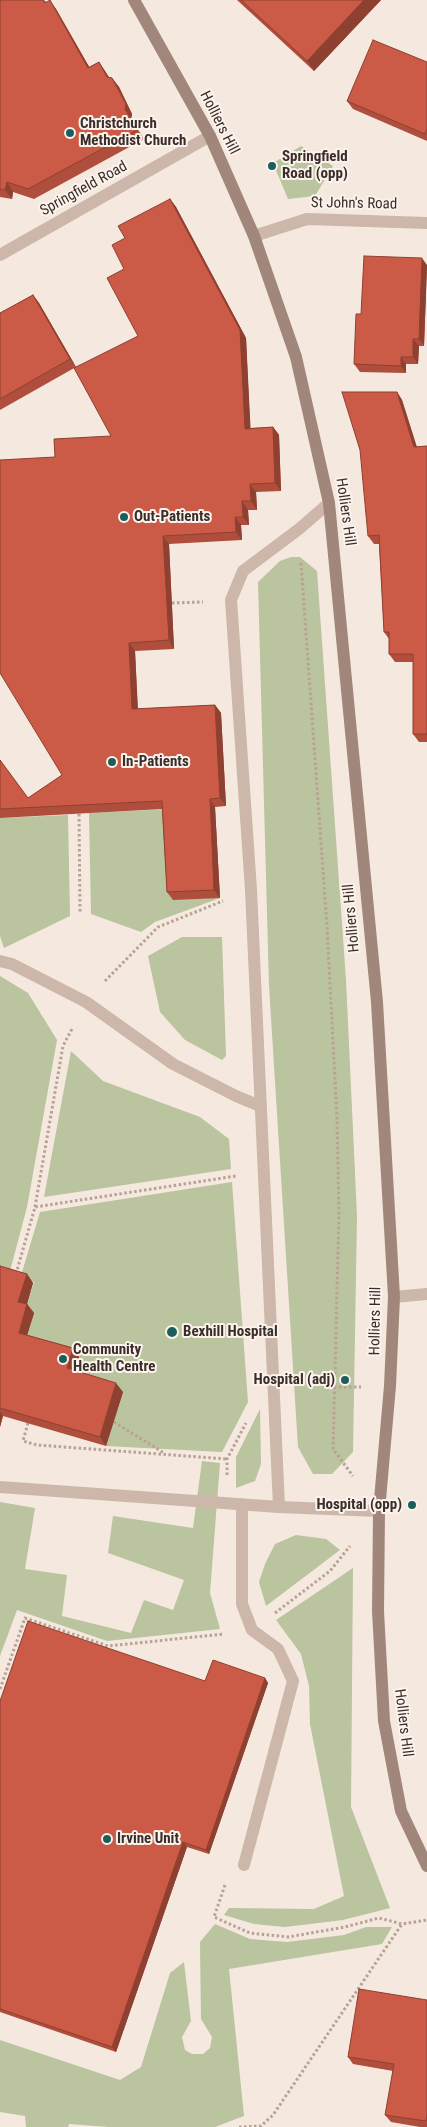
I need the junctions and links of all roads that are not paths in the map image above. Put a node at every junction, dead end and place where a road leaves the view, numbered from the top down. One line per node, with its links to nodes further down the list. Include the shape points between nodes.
1 (134, 0): 2 (main road, Holliers Hill)
2 (210, 136): 4 (main road, Holliers Hill); 5 (street, Springfield Road)
3 (427, 222): 4 (street, St John's Road, via 308,219)
4 (254, 236): 6 (main road, Holliers Hill, via 296,357)
5 (1, 252)
6 (329, 503): 8 (street, via 243,571 231,600 251,890); 10 (main road, Holliers Hill, via 377,1002)
7 (0, 961): 8 (street, via 86,1002 173,1064)
8 (260, 1106): 13 (street)
9 (427, 1294): 10 (street)
10 (394, 1297): 14 (main road, Holliers Hill)
11 (0, 1486): 12 (street)
12 (242, 1504): 13 (street); 15 (street, via 242,1604 252,1630 278,1649 293,1681)
13 (279, 1507): 14 (street)
14 (379, 1511): 16 (main road, Holliers Hill, via 378,1611 384,1722 401,1811)
15 (244, 1866)
16 (427, 1866)

